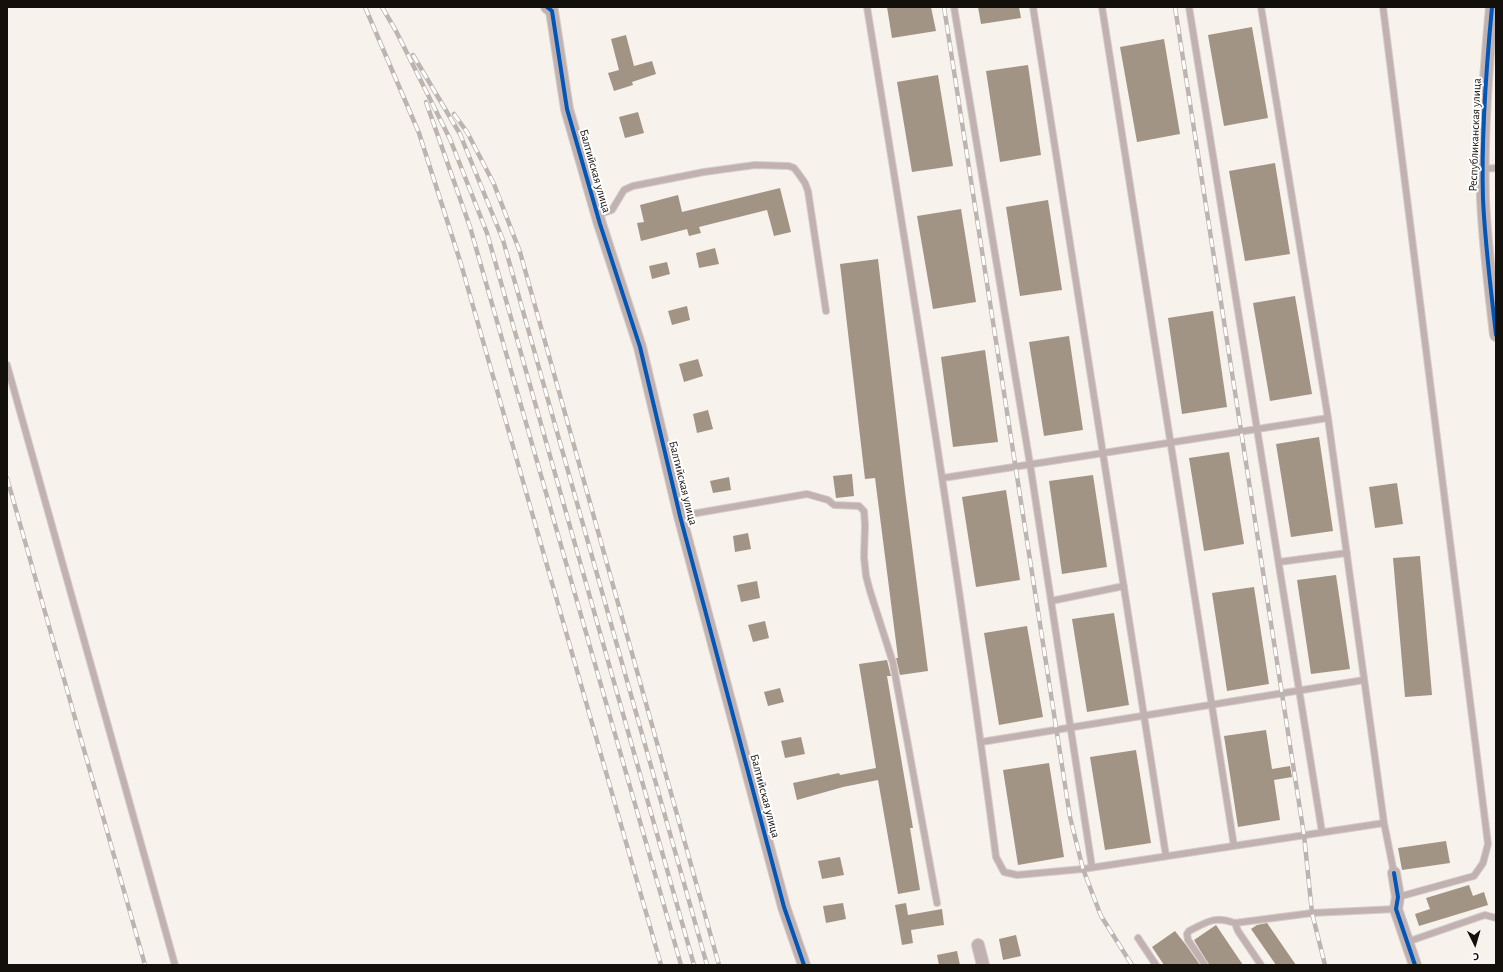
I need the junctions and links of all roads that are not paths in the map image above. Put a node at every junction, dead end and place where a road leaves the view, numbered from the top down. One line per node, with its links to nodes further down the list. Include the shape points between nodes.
1 (867, 7): 21 (lane)
2 (954, 7): 20 (lane)
3 (1033, 7): 19 (lane)
4 (1102, 7): 18 (lane)
5 (1189, 7): 17 (lane)
6 (1261, 7): 16 (lane)
7 (1383, 7): 40 (lane, via 1488,844 1483,863 1474,876)
8 (1492, 7): 11 (street, Республиканская улица, via 1486,70)
9 (552, 8): 12 (street, Балтийская улица, via 567,109)
10 (1496, 168): 11 (lane)
11 (1483, 169): 14 (street, Республиканская улица, via 1484,222)
12 (597, 215): 13 (lane, via 612,210 624,190 644,183 733,168 794,168 808,191); 22 (street, Балтийская улица, via 640,347)
13 (826, 311)
14 (1496, 335)
15 (7, 365): 46 (lane)
16 (1328, 418): 17 (lane); 23 (lane)
17 (1258, 429): 18 (lane); 24 (lane)
18 (1170, 442): 19 (lane); 29 (lane)
19 (1103, 453): 20 (lane); 25 (lane)
20 (1030, 464): 21 (lane); 26 (lane)
21 (943, 478): 32 (lane)
22 (680, 516): 39 (lane, via 807,494 828,500 834,505 858,506 864,511 866,576 893,664); 47 (street, Балтийская улица, via 784,907)
23 (1347, 553): 24 (lane); 27 (lane)
24 (1279, 562): 28 (lane)
25 (1124, 586): 26 (lane); 30 (lane)
26 (1051, 601): 31 (lane)
27 (1364, 680): 28 (lane); 33 (lane)
28 (1299, 690): 29 (lane); 34 (lane)
29 (1212, 704): 30 (lane); 35 (lane)
30 (1144, 715): 31 (lane); 36 (lane)
31 (1071, 727): 32 (lane); 37 (lane)
32 (981, 742): 37 (lane, via 996,856 1004,872 1017,875)
33 (1384, 823): 34 (lane); 38 (lane)
34 (1322, 832): 35 (lane)
35 (1234, 846): 36 (lane)
36 (1166, 856): 37 (lane)
37 (1092, 867)
38 (1394, 873): 40 (street)
39 (937, 903)
40 (1397, 903): 42 (lane); 44 (street)
41 (1496, 918): 44 (lane, via 1485,915)
42 (1235, 923): 50 (lane, via 1214,919 1189,931 1188,940); 51 (lane)
43 (1138, 938): 49 (lane)
44 (1407, 942): 52 (street)
45 (978, 945): 48 (street)
46 (176, 965)
47 (804, 965)
48 (982, 965)
49 (1156, 965)
50 (1205, 965)
51 (1261, 965)
52 (1415, 965)

